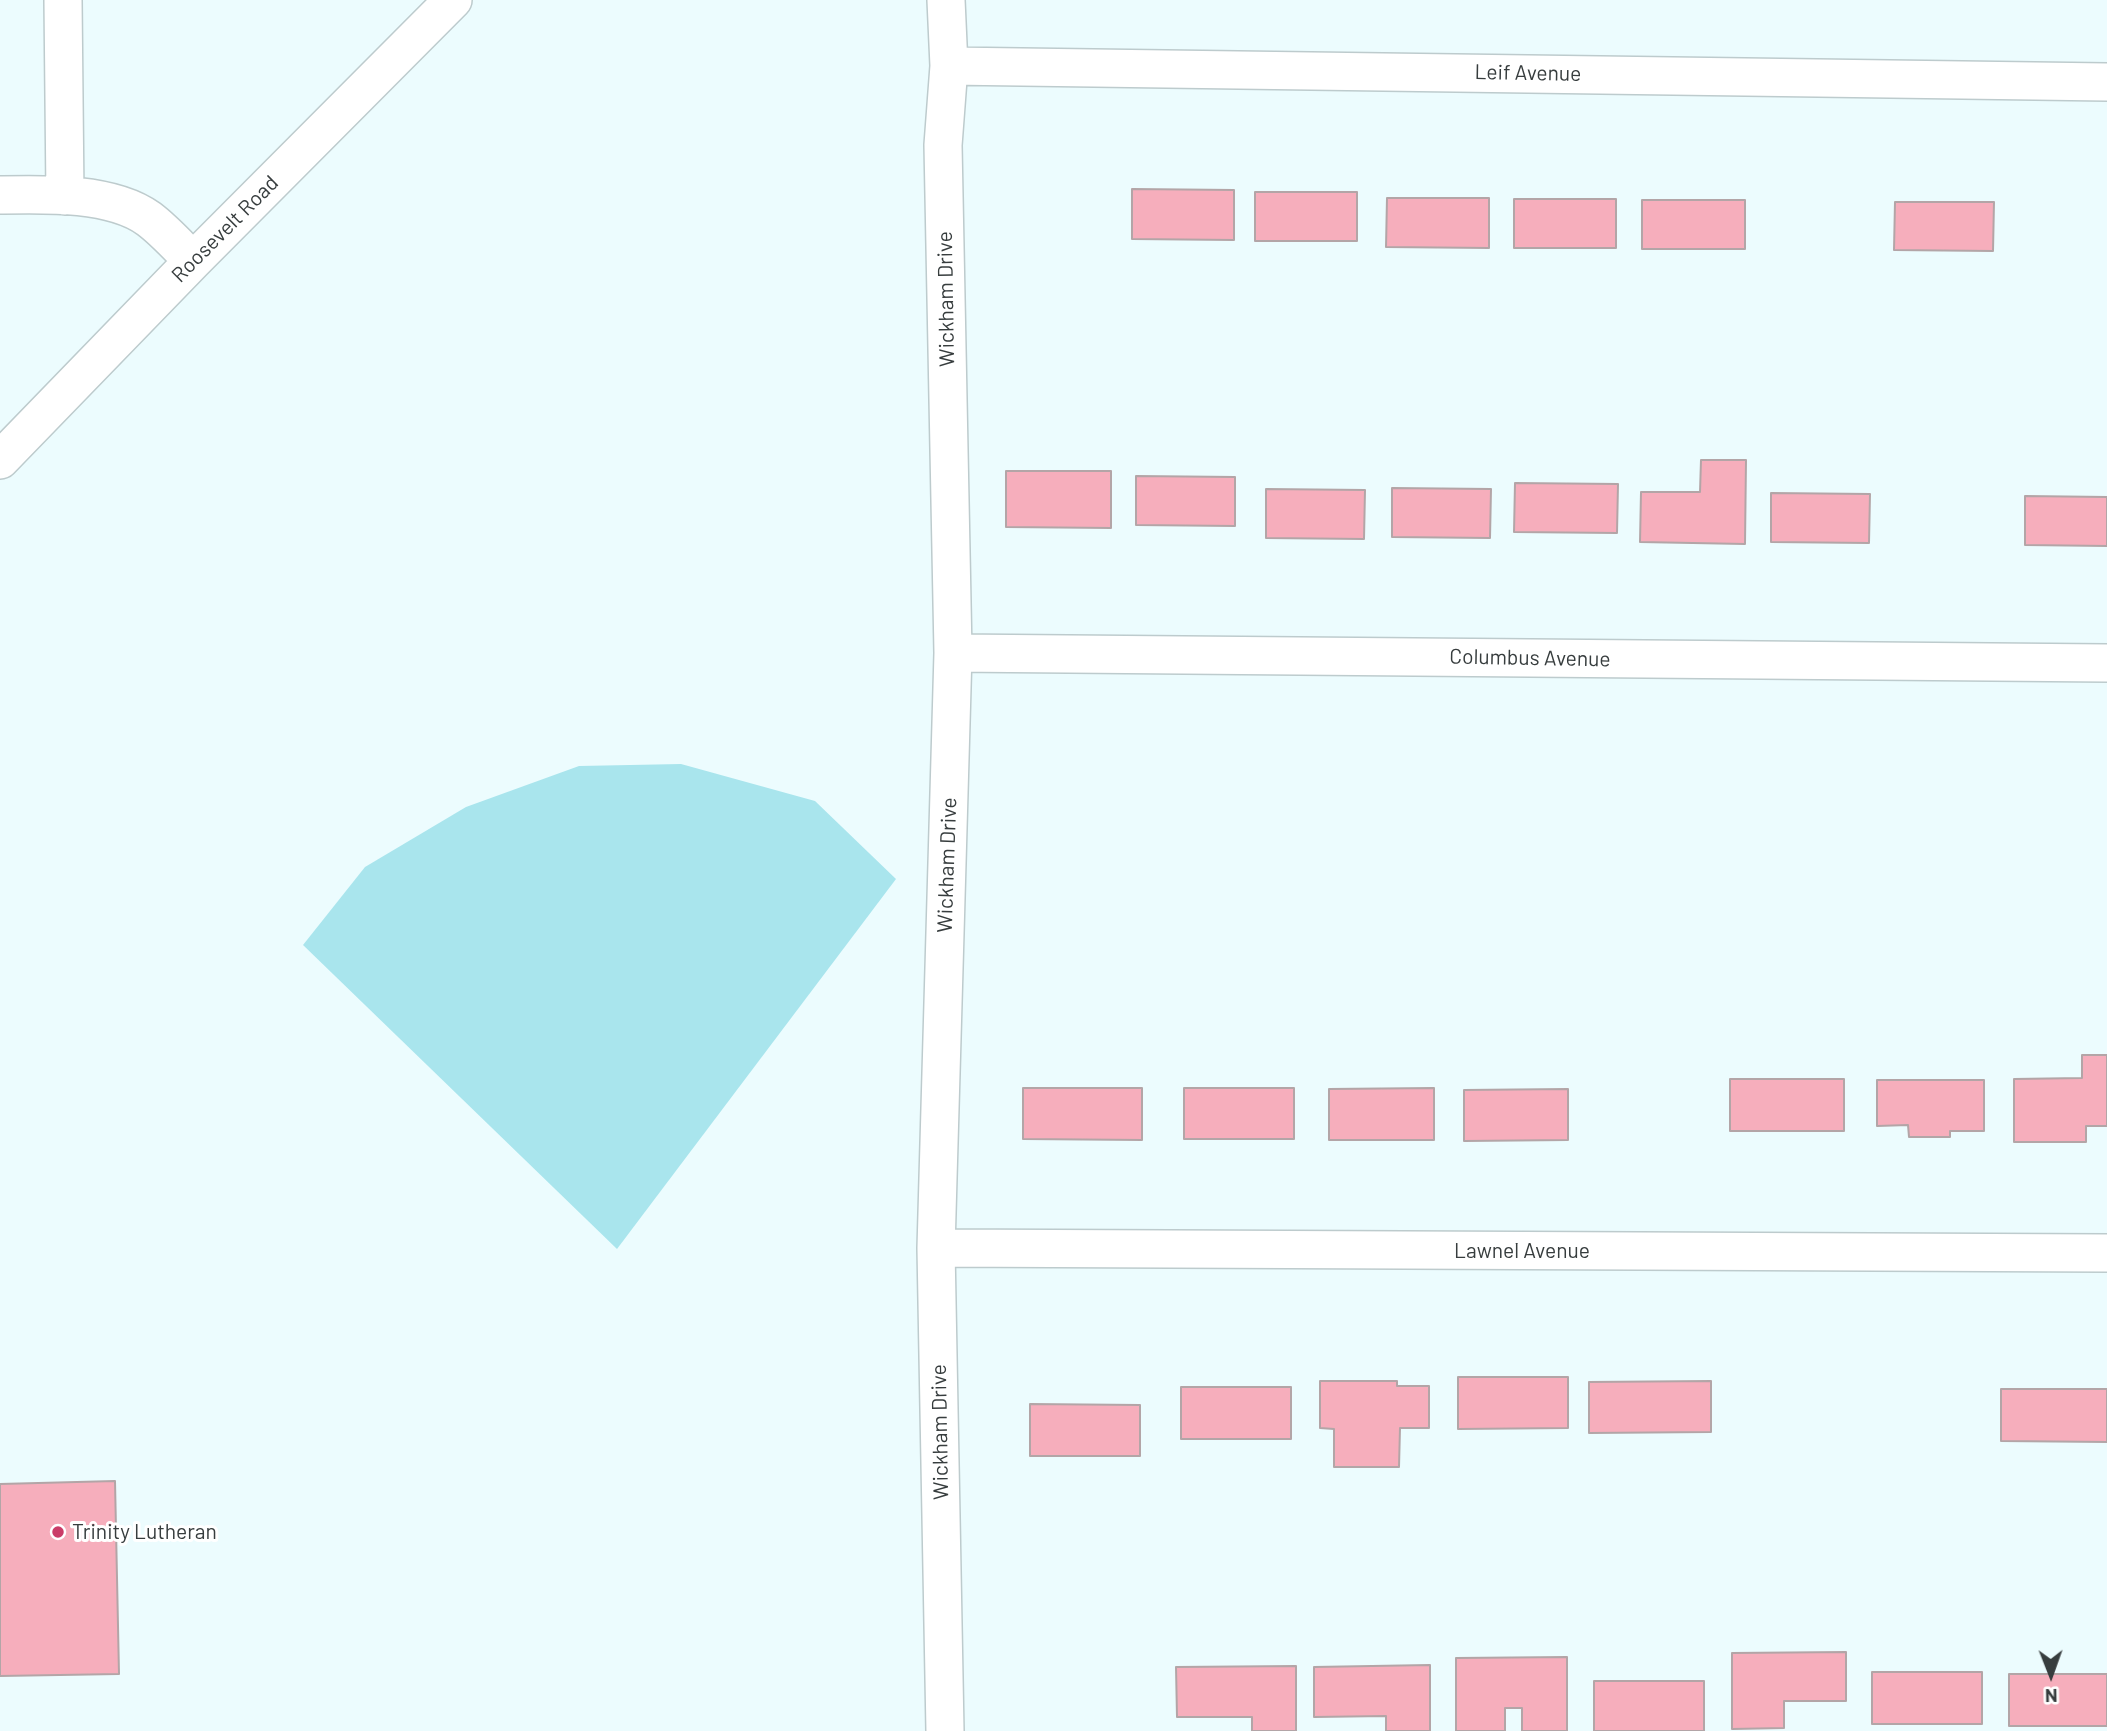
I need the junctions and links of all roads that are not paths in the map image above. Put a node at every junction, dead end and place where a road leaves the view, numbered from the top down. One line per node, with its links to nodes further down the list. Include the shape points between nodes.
1 (63, 0): 7 (street)
2 (453, 0): 8 (street, Roosevelt Road)
3 (946, 0): 4 (street, Wickham Drive)
4 (949, 66): 5 (street, Leif Avenue); 10 (street, Wickham Drive, via 943,145)
5 (2107, 82)
6 (0, 195): 7 (street)
7 (65, 196): 8 (street, via 103,199 148,218)
8 (193, 261): 9 (street, Roosevelt Road)
9 (0, 460)
10 (953, 653): 11 (street, Columbus Avenue); 12 (street, Wickham Drive)
11 (2107, 663)
12 (936, 1248): 13 (street, Lawnel Avenue); 14 (street, Wickham Drive)
13 (2107, 1253)
14 (945, 1731)

